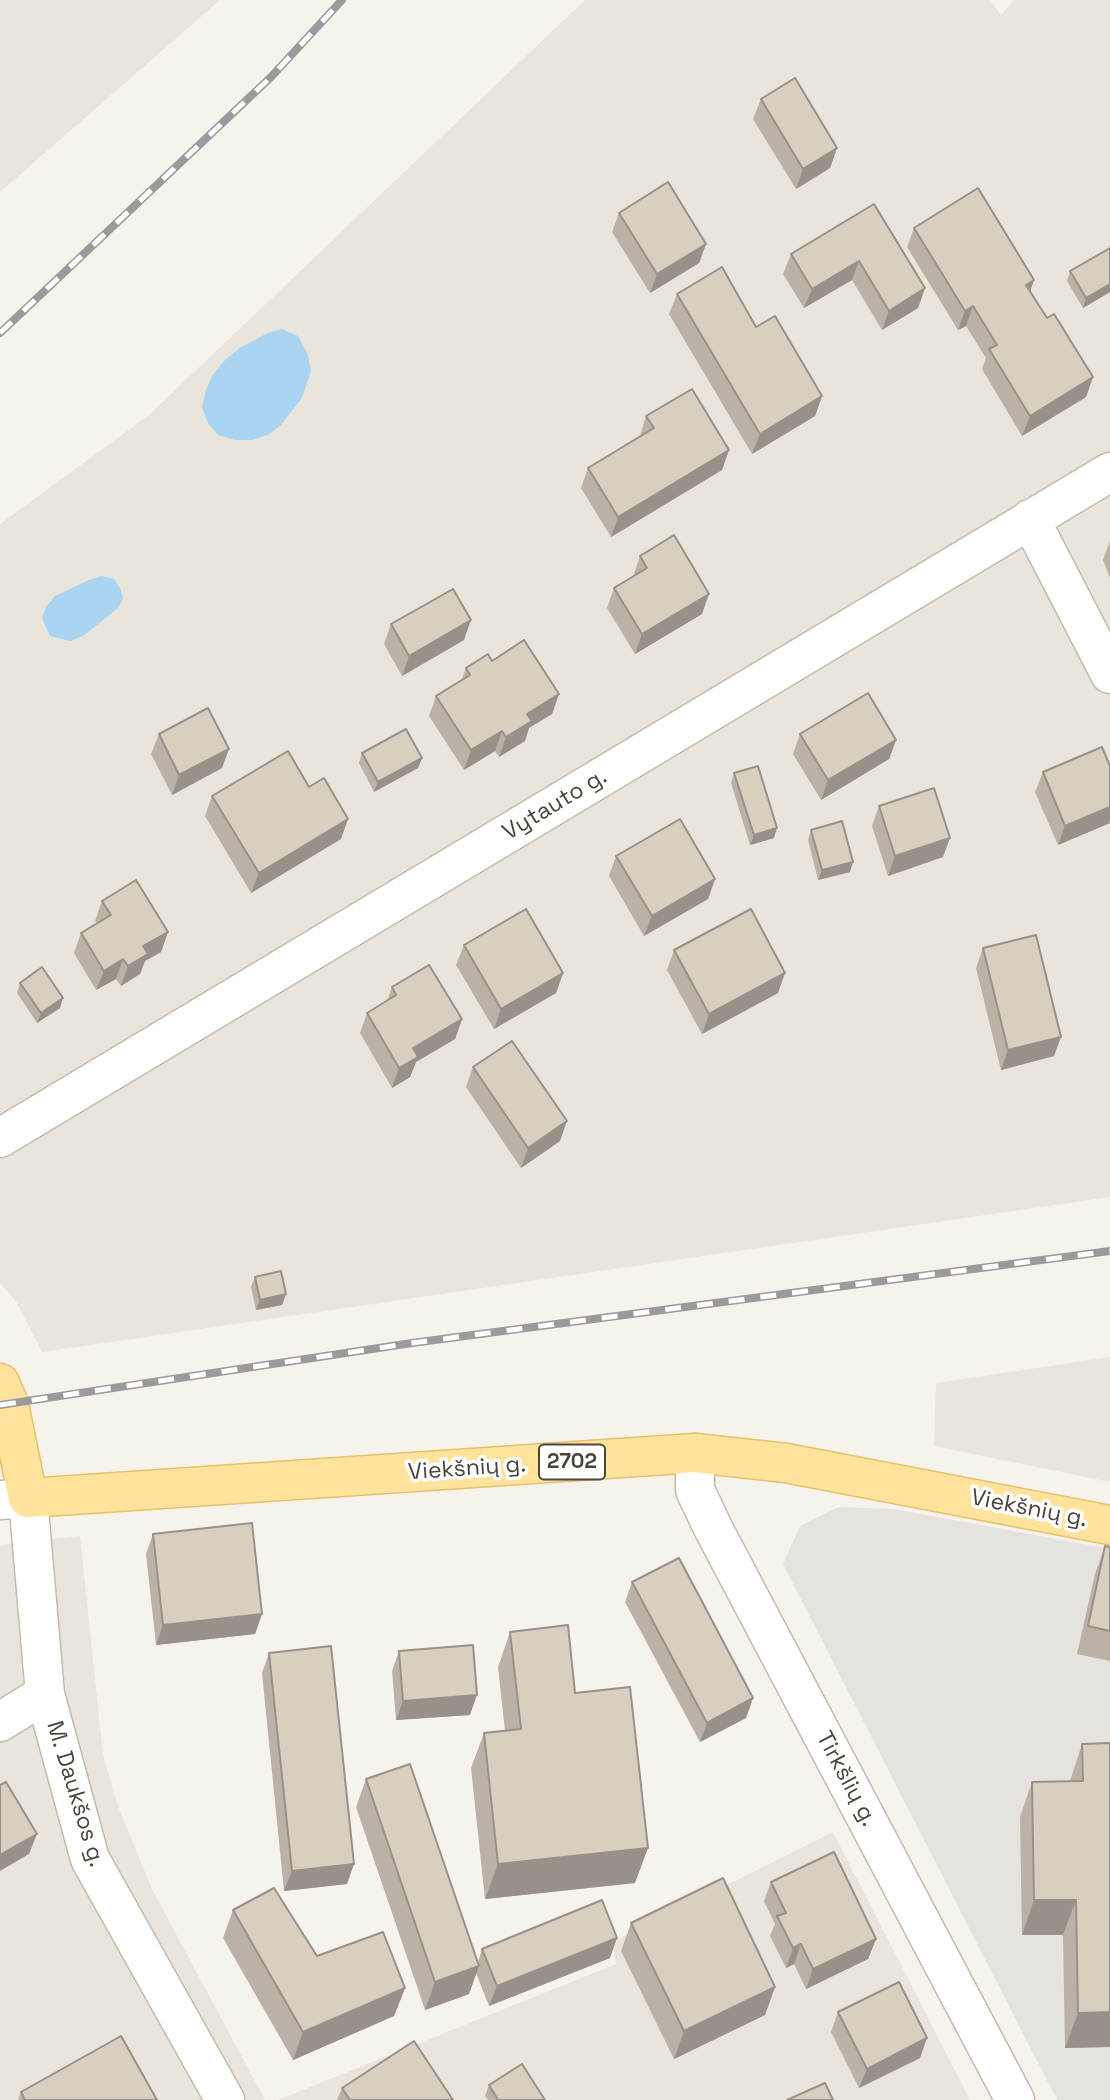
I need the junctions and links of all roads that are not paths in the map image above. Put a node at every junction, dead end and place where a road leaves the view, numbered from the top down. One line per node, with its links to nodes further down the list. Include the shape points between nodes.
1 (1110, 472): 2 (street, Vytauto g.)
2 (1030, 519): 3 (street); 4 (street, Vytauto g.)
3 (1110, 674)
4 (0, 1138)
5 (0, 1383): 7 (main road, via 9,1404)
6 (695, 1454): 7 (main road, Viekšnių g. / 2702); 8 (main road, Viekšnių g. / 2702, via 786,1463); 12 (street, Tirkšlių g., via 695,1490 713,1528)
7 (14, 1499): 9 (street, M. Daukšos g.)
8 (1110, 1525)
9 (45, 1694): 10 (street); 11 (street, M. Daukšos g., via 90,1859)
10 (0, 1722)
11 (225, 2100)
12 (1015, 2100)

